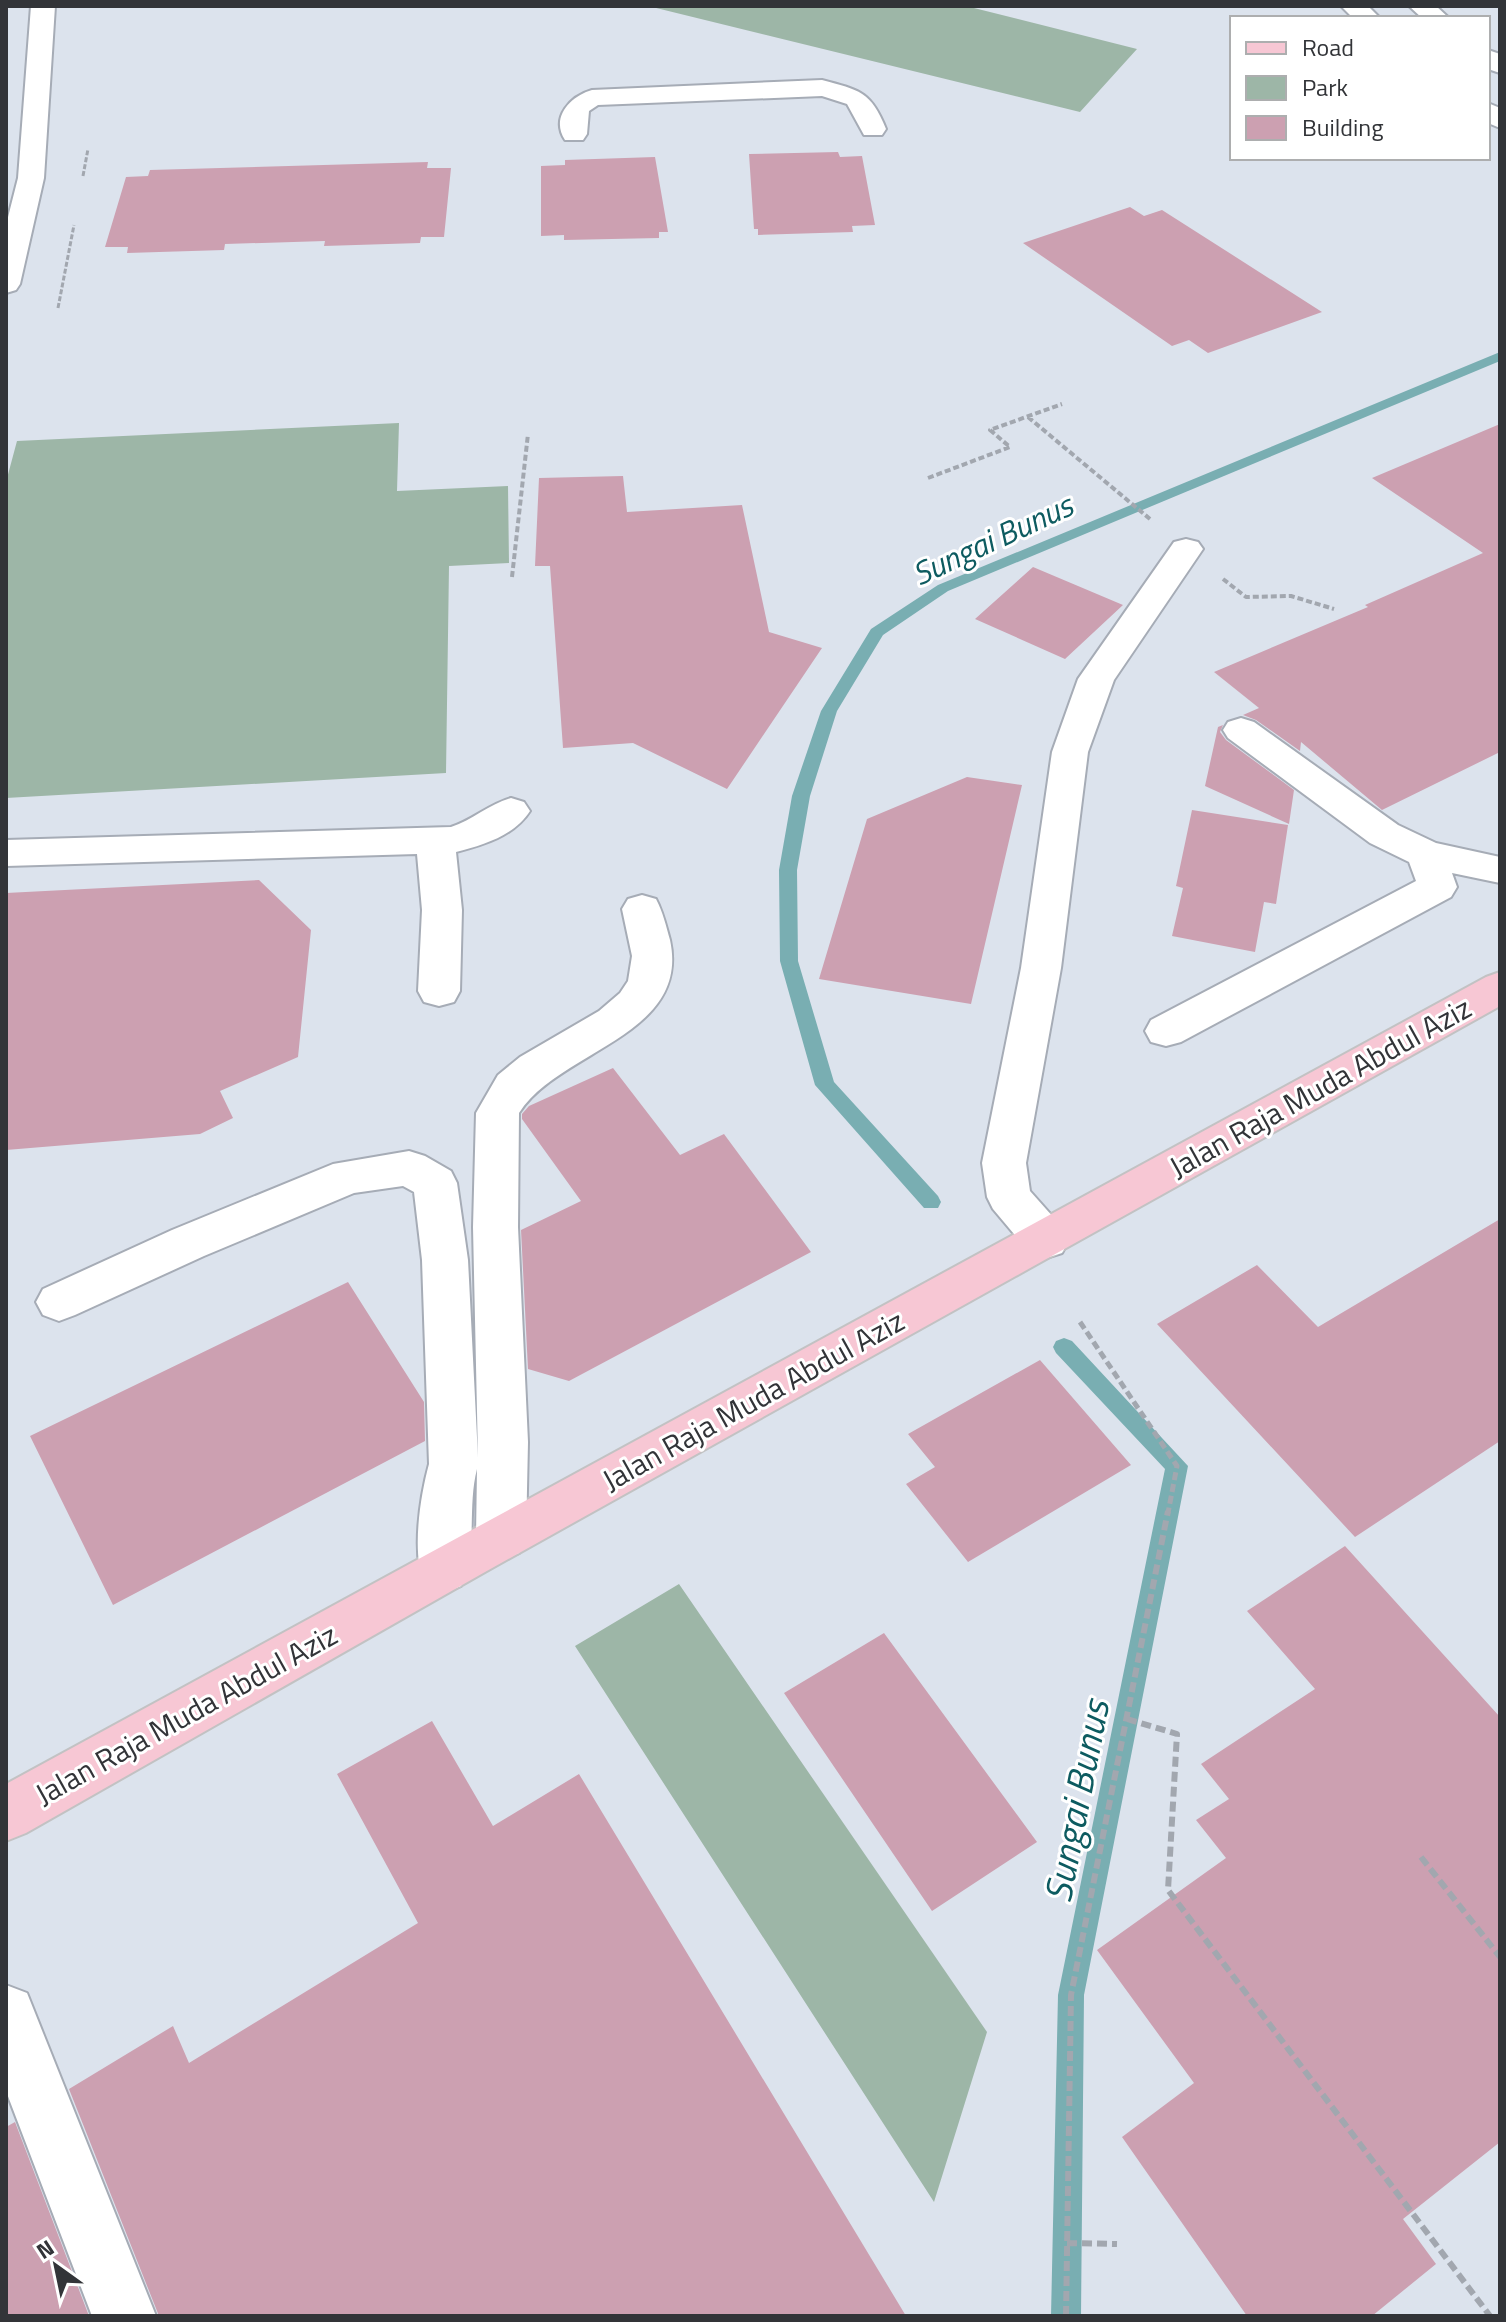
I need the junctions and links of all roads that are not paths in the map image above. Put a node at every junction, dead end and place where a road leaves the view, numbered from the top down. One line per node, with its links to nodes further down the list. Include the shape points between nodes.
1 (43, 6): 4 (street)
2 (873, 129): 3 (street, via 863,103 822,88 592,98 576,108)
3 (574, 134)
4 (17, 194): 5 (street)
5 (6, 284)
6 (1186, 549): 17 (street, via 1096,679 1070,752 1041,968 1004,1163 1009,1197)
7 (1241, 730): 11 (street, via 1384,834)
8 (511, 811): 9 (street, via 484,830)
9 (435, 840): 10 (street); 15 (street, via 442,910)
10 (6, 853)
11 (1426, 854): 12 (street); 16 (street, via 1437,887)
12 (1500, 870)
13 (642, 909): 19 (street, via 652,959 643,994 605,1029 521,1079 498,1109)
14 (1500, 987): 17 (main road, Jalan Raja Muda Abdul Aziz)
15 (439, 991)
16 (1166, 1031)
17 (1032, 1247): 19 (main road, Jalan Raja Muda Abdul Aziz)
18 (59, 1302): 20 (street, via 349,1176 409,1168 435,1183 445,1260 454,1464 447,1489)
19 (501, 1537): 20 (main road, Jalan Raja Muda Abdul Aziz)
20 (443, 1570): 21 (main road, Jalan Raja Muda Abdul Aziz)
21 (6, 1814)
22 (6, 2014): 23 (street)
23 (124, 2316)

